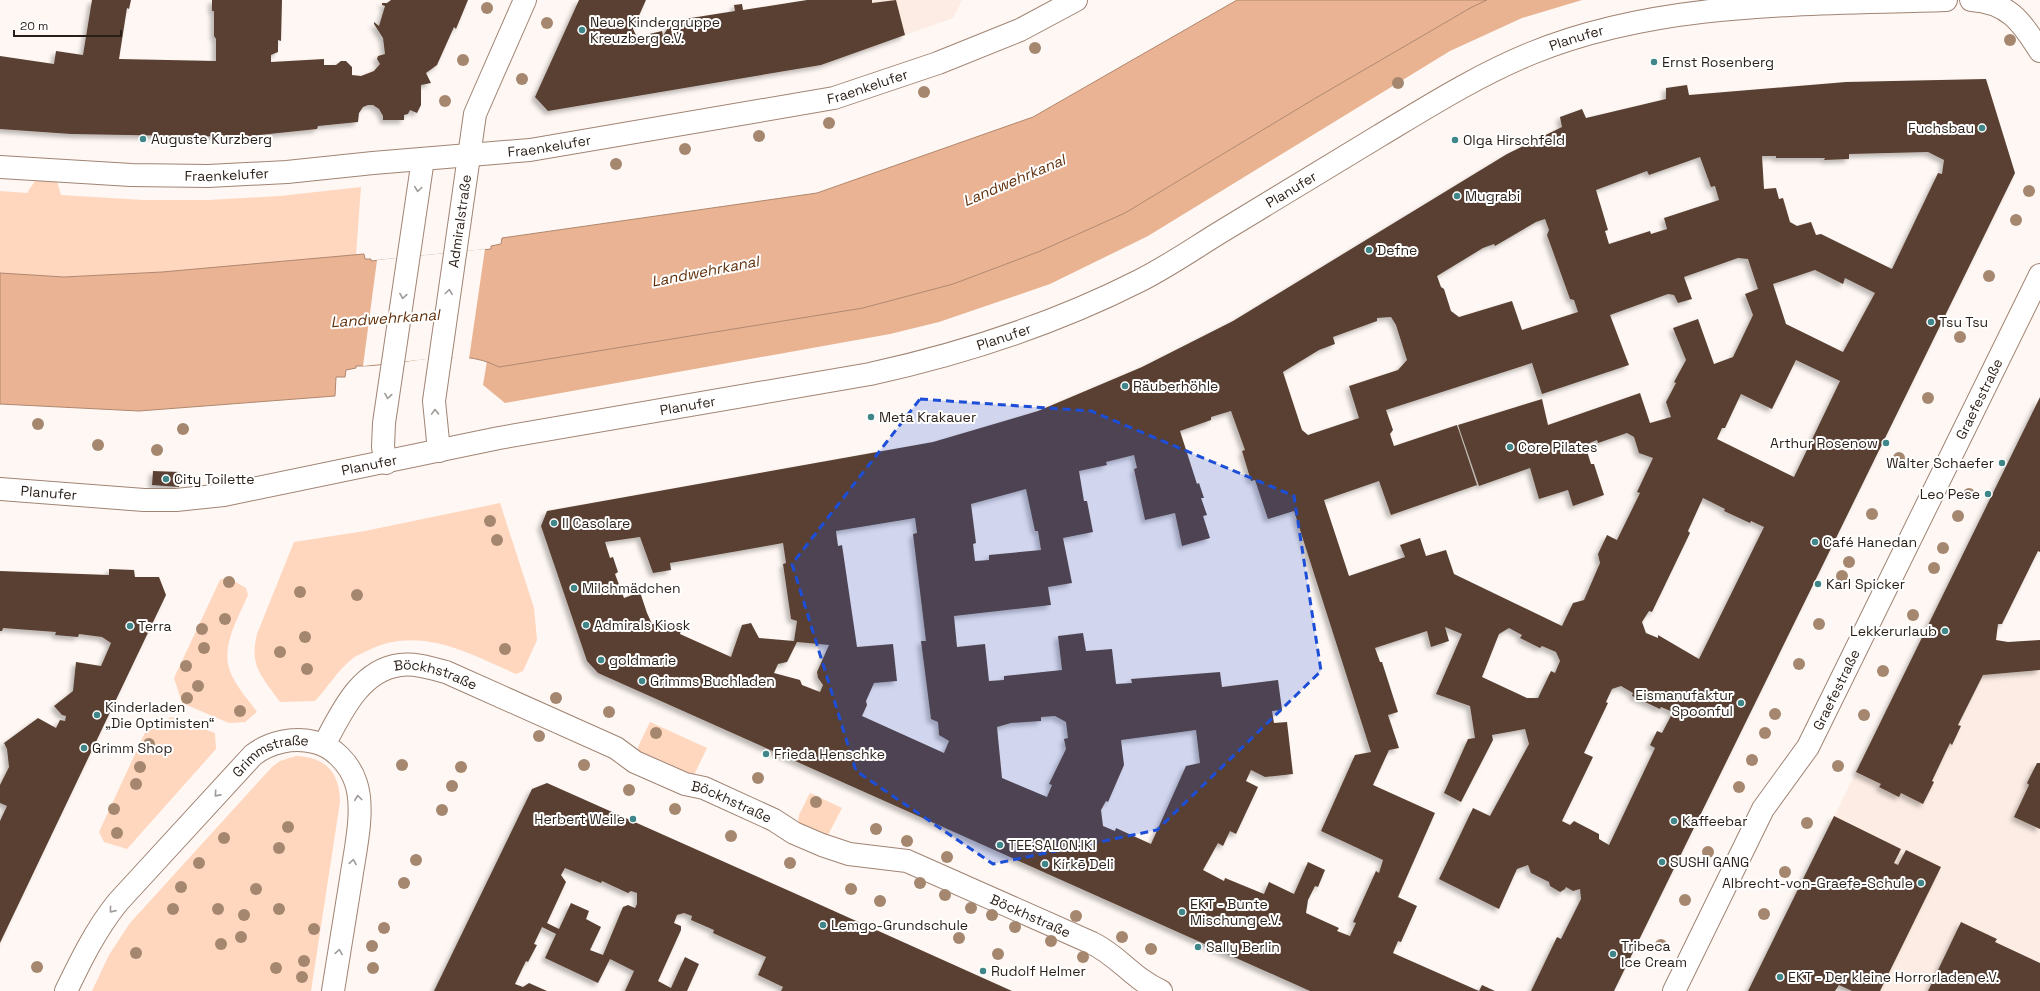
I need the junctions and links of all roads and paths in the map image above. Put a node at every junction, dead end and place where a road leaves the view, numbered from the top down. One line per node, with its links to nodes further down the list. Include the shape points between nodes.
1 (525, 0): 6 (street, Admiralstraße, via 475,114)
2 (1076, 0): 6 (street, Fraenkelufer, via 1020,30 938,63 834,98 530,150)
3 (1946, 0): 10 (street, Planufer, via 1712,11 1620,26 1582,36 1534,52 1462,86 1139,281 1054,318 966,350 870,374 499,438)
4 (1971, 0): 5 (street, via 1994,4 2007,10 2024,26)
5 (2040, 51)
6 (468, 156): 7 (street, Fraenkelufer); 10 (street, Admiralstraße, one-way to 6, via 434,401)
7 (423, 159): 8 (street, Fraenkelufer, via 287,172 208,176 131,175); 11 (street, one-way to 11, via 383,429)
8 (0, 167)
9 (2040, 275): 17 (street, Graefestraße, via 1808,747 1763,809)
10 (439, 451): 11 (street, Planufer)
11 (386, 463): 12 (street, Planufer, via 224,495 176,500)
12 (0, 489)
13 (324, 745): 14 (street, Böckhstraße, via 352,696 377,672 400,665 419,665 446,672 616,748 635,762 684,784 704,788 822,845 849,854 907,860 1105,949 1144,983); 15 (street, Grimmstraße, one-way to 15, via 295,740 262,748 253,755 103,920); 16 (street, Grimmstraße, one-way to 13, via 357,837 359,804 356,782 348,768 339,756)
14 (1157, 990)
15 (66, 991)
16 (333, 991)
17 (1674, 991)

